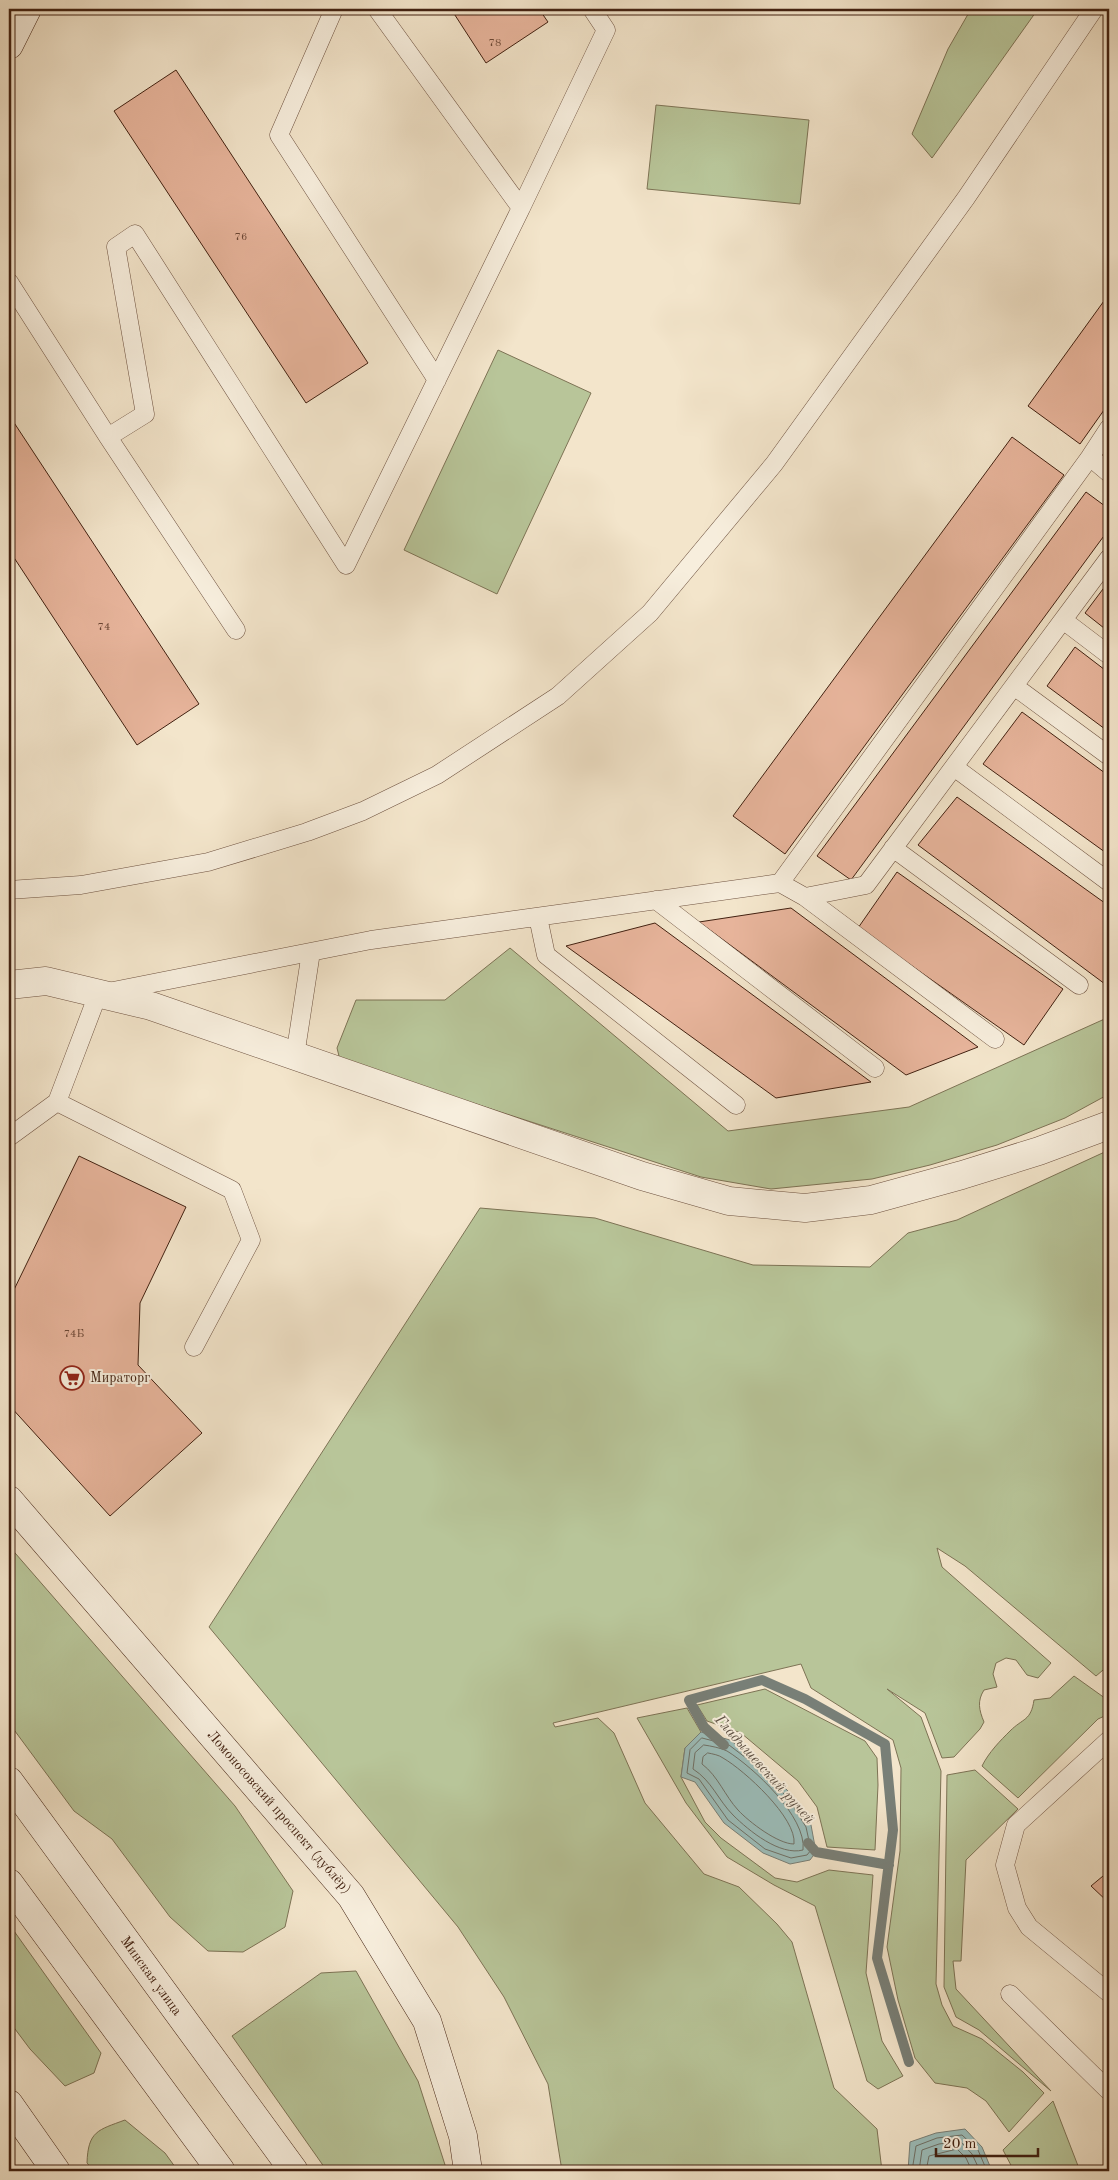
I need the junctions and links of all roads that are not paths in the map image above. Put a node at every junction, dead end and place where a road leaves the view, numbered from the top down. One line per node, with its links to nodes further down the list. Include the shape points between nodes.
1 (27, 9): 6 (main road)
2 (334, 9): 9 (lane, via 279,135)
3 (377, 9): 7 (lane)
4 (592, 9): 7 (lane, via 606,30)
5 (1094, 9): 24 (lane, via 966,198 774,464 650,613 558,696 437,775 363,811 307,832 208,862 81,886)
6 (9, 45)
7 (521, 208): 9 (lane)
8 (9, 282): 11 (lane)
9 (437, 380): 11 (lane, via 346,565 135,234 116,248 145,414)
10 (1109, 428): 12 (lane)
11 (108, 437): 16 (lane)
12 (1090, 457): 13 (lane); 23 (lane)
13 (1109, 473)
14 (1109, 558): 15 (lane)
15 (1063, 620): 17 (lane); 18 (lane)
16 (236, 630)
17 (1109, 655)
18 (1014, 686): 19 (lane); 20 (lane)
19 (1109, 756)
20 (954, 767): 21 (lane); 22 (lane)
21 (894, 848): 25 (lane, via 866,885); 30 (lane)
22 (1109, 882)
23 (780, 883): 25 (lane); 26 (lane)
24 (9, 890)
25 (805, 897): 32 (lane)
26 (656, 900): 27 (lane); 34 (lane)
27 (538, 916): 28 (lane); 36 (lane, via 546,955)
28 (311, 952): 31 (lane); 33 (lane)
29 (9, 985): 31 (main road, via 46,982)
30 (1079, 985)
31 (98, 994): 33 (main road, via 151,1006); 35 (lane)
32 (995, 1039)
33 (295, 1056): 37 (main road, via 642,1176 729,1201 805,1208 871,1200 1038,1151)
34 (875, 1068)
35 (57, 1102): 38 (lane); 39 (lane, via 232,1190 251,1240)
36 (736, 1105)
37 (1109, 1126)
38 (9, 1137)
39 (194, 1347)
40 (9, 1500): 51 (main road, Ломоносовский проспект (дублёр), via 351,1896 427,2021 463,2136)
41 (1109, 1740): 44 (lane, via 1016,1825 1005,1865 1017,1908 1030,1927)
42 (9, 1781): 50 (main road, Минская улица)
43 (9, 1883): 49 (main road)
44 (1109, 1993)
45 (1010, 1994): 46 (lane)
46 (1109, 2091)
47 (9, 2104): 48 (main road)
48 (56, 2171)
49 (221, 2171)
50 (294, 2171)
51 (468, 2171)

